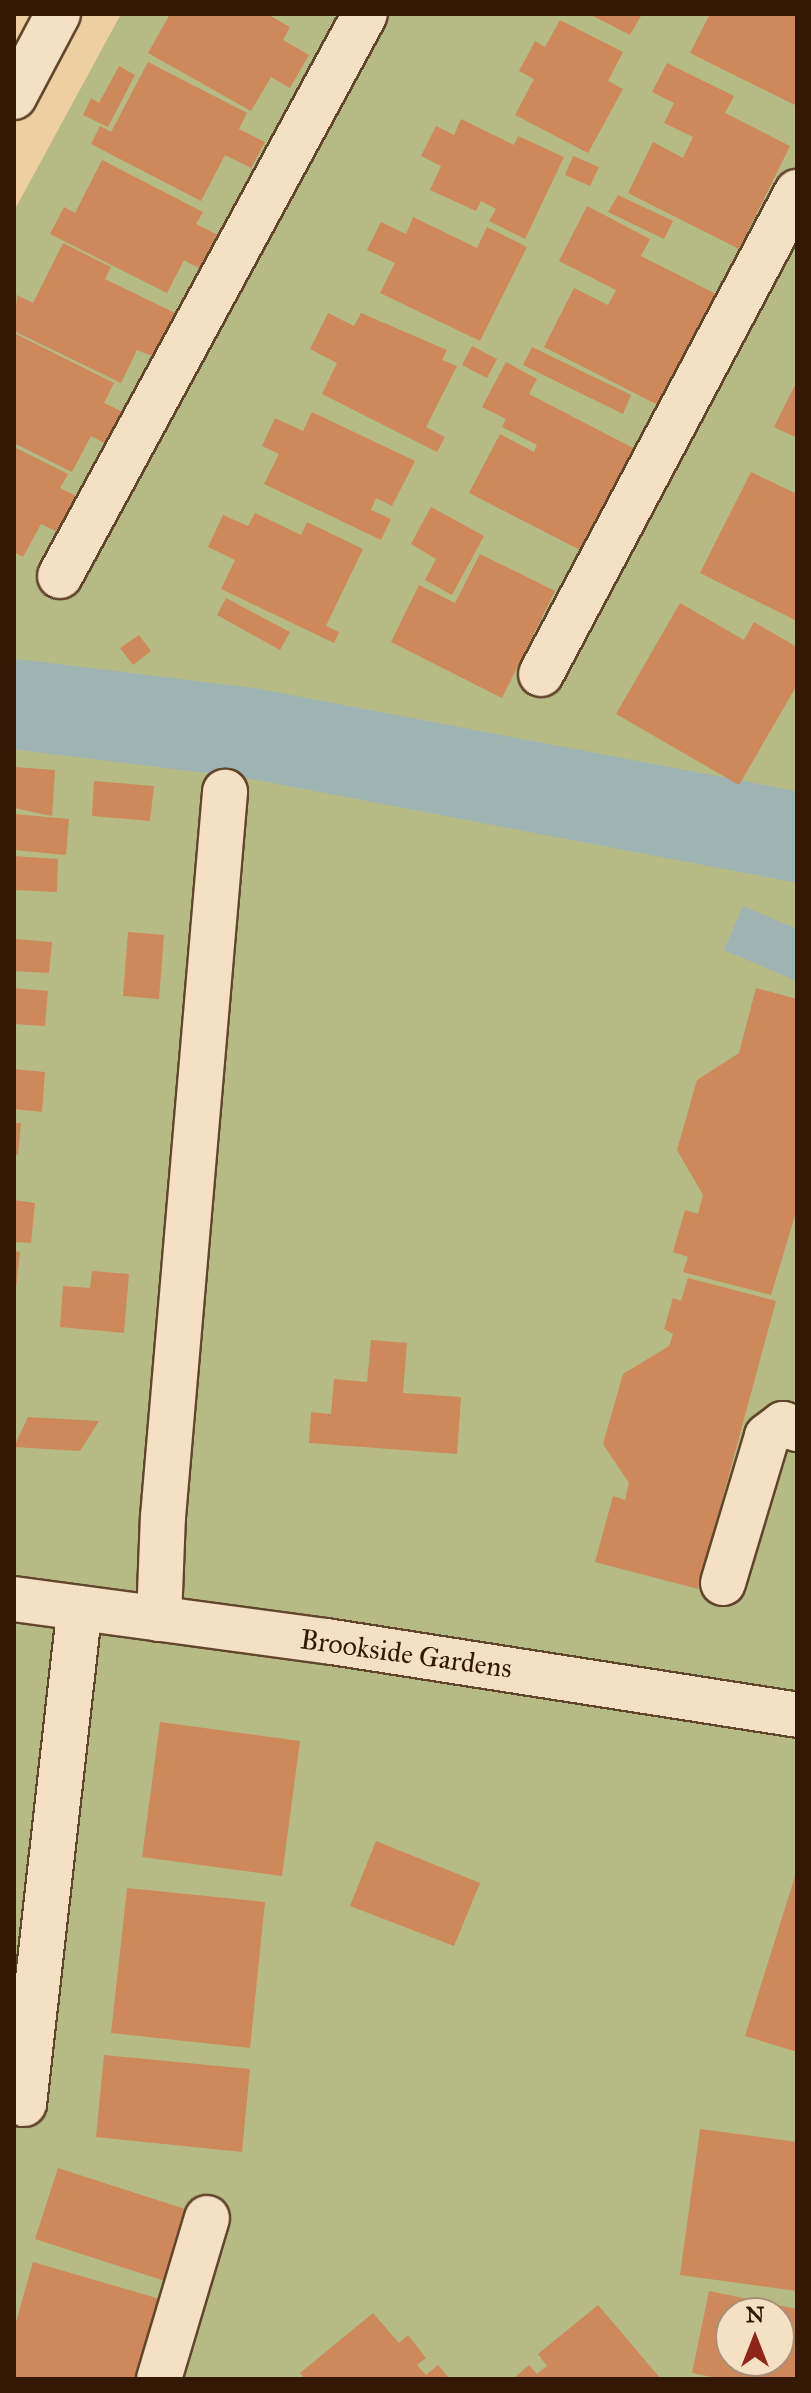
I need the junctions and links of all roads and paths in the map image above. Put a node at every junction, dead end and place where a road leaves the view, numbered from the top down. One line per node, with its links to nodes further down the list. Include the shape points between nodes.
1 (58, 14): 3 (street)
2 (365, 14): 5 (street)
3 (14, 97)
4 (797, 192): 6 (street)
5 (60, 576)
6 (541, 674)
7 (225, 792): 12 (street, via 163,1517)
8 (797, 1429): 9 (street, via 783,1424 767,1436)
9 (723, 1583)
10 (14, 1599): 11 (street, Brookside Gardens)
11 (80, 1608): 12 (street, Brookside Gardens); 14 (street)
12 (159, 1619): 13 (street, Brookside Gardens)
13 (797, 1715)
14 (24, 2104)
15 (207, 2218): 16 (street)
16 (159, 2379)

